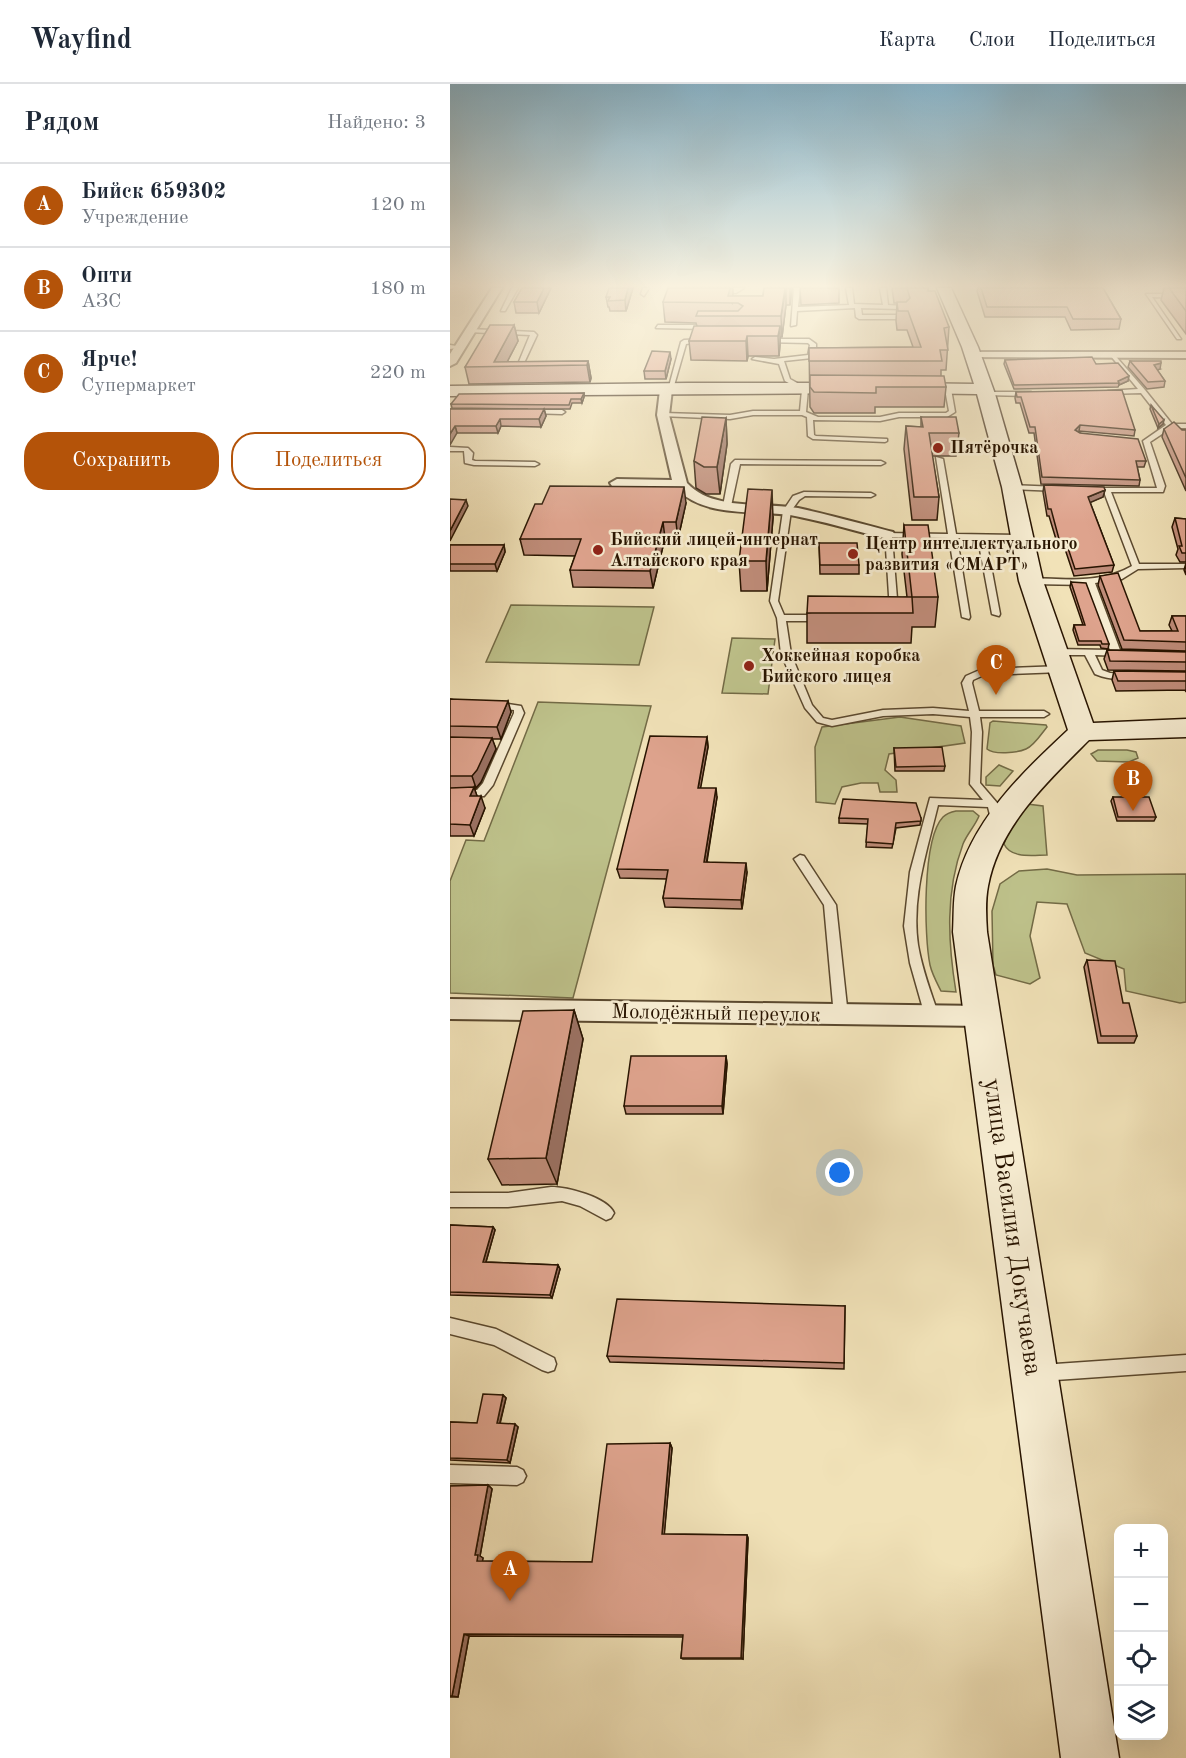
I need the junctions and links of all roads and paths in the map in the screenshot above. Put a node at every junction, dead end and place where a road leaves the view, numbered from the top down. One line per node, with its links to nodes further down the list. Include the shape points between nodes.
1 (530, 366): 6 (lane)
2 (676, 366): 8 (lane)
3 (783, 366): 7 (lane, via 788,380)
4 (977, 366): 12 (street)
5 (1122, 366): 11 (lane)
6 (546, 370)
7 (805, 388): 8 (street); 9 (street); 17 (lane)
8 (668, 389): 10 (street); 18 (street)
9 (948, 389): 12 (street); 19 (lane, via 952,412 948,415 880,419)
10 (450, 391)
11 (1143, 391): 13 (lane); 20 (lane)
12 (985, 392): 14 (lane); 26 (street)
13 (1096, 393)
14 (1041, 394)
15 (517, 412): 16 (lane)
16 (562, 412)
17 (803, 413): 18 (lane); 19 (lane)
18 (663, 416): 32 (street)
19 (810, 417): 22 (lane, via 811,436 815,438)
20 (1170, 426): 21 (lane); 24 (lane)
21 (1186, 426)
22 (885, 440)
23 (1135, 440): 24 (lane)
24 (1146, 441): 34 (lane, via 1161,488)
25 (971, 447): 26 (lane)
26 (1002, 447): 33 (street)
27 (450, 448): 30 (lane, via 466,449 468,461 474,463)
28 (939, 459): 39 (lane)
29 (882, 463): 36 (lane, via 738,462)
30 (535, 464)
31 (617, 483): 32 (street)
32 (680, 484): 36 (street, via 686,492)
33 (1011, 487): 34 (lane); 41 (street)
34 (1107, 491): 43 (lane)
35 (871, 495): 37 (lane, via 804,494)
36 (727, 506): 37 (street)
37 (787, 511): 38 (street); 48 (lane, via 774,601)
38 (888, 535): 39 (lane); 50 (lane, via 895,614)
39 (953, 536): 40 (lane); 47 (lane)
40 (982, 537): 41 (lane); 46 (lane)
41 (1022, 537): 44 (street)
42 (1186, 566): 43 (lane)
43 (1136, 567): 45 (lane, via 1119,577)
44 (1031, 581): 45 (lane); 54 (street)
45 (1090, 582): 52 (lane)
46 (996, 614)
47 (966, 617)
48 (781, 618): 49 (lane); 57 (lane, via 786,654 808,706 820,720 832,723 883,713 933,711)
49 (827, 618)
50 (890, 619)
51 (1089, 653): 52 (lane); 54 (lane); 55 (lane, via 1101,674)
52 (1116, 653): 53 (lane)
53 (1133, 654)
54 (1059, 661): 57 (lane, via 975,673 968,683); 60 (street)
55 (1139, 676)
56 (481, 704): 61 (lane, via 518,708 519,713 500,744 488,785 480,793)
57 (975, 714): 58 (lane); 62 (lane, via 975,784)
58 (1044, 714)
59 (1186, 728): 60 (street)
60 (1082, 732): 62 (street, улица Василия Докучаева)
61 (450, 794)
62 (995, 814): 66 (lane, via 934,801 912,892 910,925 916,963); 67 (street, улица Василия Докучаева, via 972,885 970,908)
63 (800, 859): 65 (lane, via 830,905)
64 (450, 1009): 65 (street, Молодёжный переулок)
65 (842, 1016): 66 (street, Молодёжный переулок)
66 (932, 1016): 67 (street, Молодёжный переулок)
67 (982, 1016): 73 (street, улица Василия Докучаева)
68 (450, 1200): 69 (lane, via 508,1200 562,1194)
69 (606, 1213)
70 (450, 1326): 72 (lane, via 496,1336)
71 (1186, 1363): 73 (lane)
72 (548, 1364)
73 (1034, 1374): 76 (street, улица Василия Докучаева)
74 (450, 1474): 75 (lane)
75 (517, 1476)
76 (1090, 1758)

